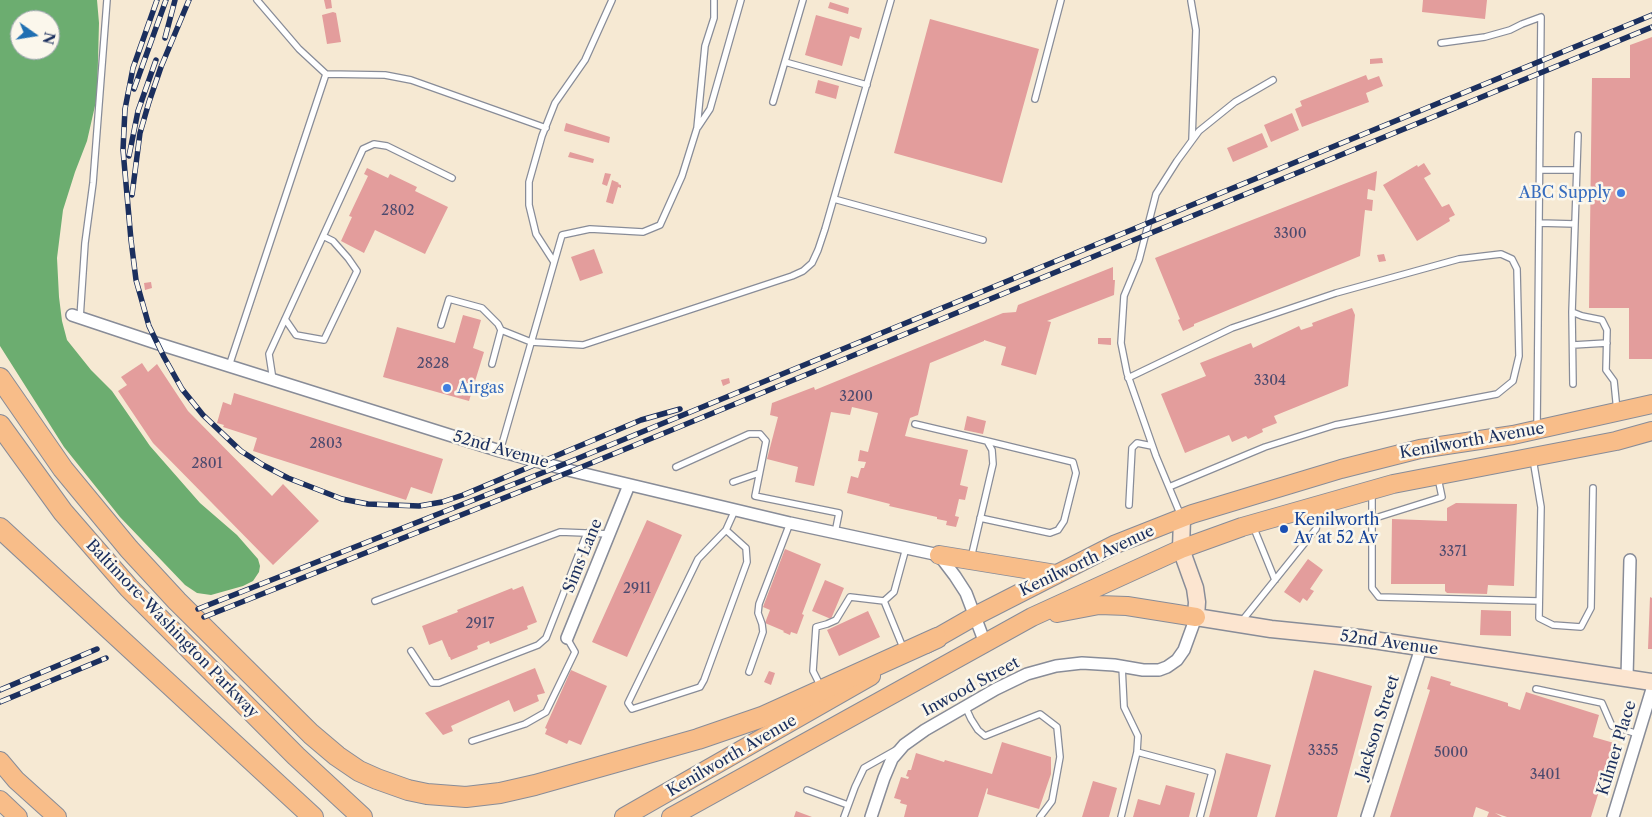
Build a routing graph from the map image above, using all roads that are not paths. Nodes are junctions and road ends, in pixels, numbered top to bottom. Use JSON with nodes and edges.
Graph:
{"nodes":[{"id":1,"x":107,"y":0,"type":"edge"},
{"id":2,"x":257,"y":0,"type":"edge"},
{"id":3,"x":612,"y":0,"type":"edge"},
{"id":4,"x":714,"y":0,"type":"edge"},
{"id":5,"x":741,"y":0,"type":"edge"},
{"id":6,"x":803,"y":0,"type":"edge"},
{"id":7,"x":891,"y":0,"type":"edge"},
{"id":8,"x":1061,"y":0,"type":"edge"},
{"id":9,"x":1191,"y":1,"type":"edge"},
{"id":10,"x":1441,"y":43,"type":"dead end"},
{"id":11,"x":785,"y":62,"type":"junction"},
{"id":12,"x":326,"y":74,"type":"junction"},
{"id":13,"x":1273,"y":80,"type":"dead end"},
{"id":14,"x":866,"y":85,"type":"junction"},
{"id":15,"x":1035,"y":98,"type":"dead end"},
{"id":16,"x":773,"y":102,"type":"dead end"},
{"id":17,"x":546,"y":128,"type":"junction"},
{"id":18,"x":697,"y":128,"type":"junction"},
{"id":19,"x":1578,"y":135,"type":"dead end"},
{"id":20,"x":1192,"y":140,"type":"junction"},
{"id":21,"x":1540,"y":170,"type":"junction"},
{"id":22,"x":1576,"y":170,"type":"junction"},
{"id":23,"x":452,"y":178,"type":"dead end"},
{"id":24,"x":834,"y":199,"type":"junction"},
{"id":25,"x":1539,"y":223,"type":"junction"},
{"id":26,"x":1575,"y":224,"type":"junction"},
{"id":27,"x":323,"y":236,"type":"junction"},
{"id":28,"x":983,"y":240,"type":"dead end"},
{"id":29,"x":554,"y":262,"type":"junction"},
{"id":30,"x":1572,"y":312,"type":"junction"},
{"id":31,"x":76,"y":316,"type":"joint"},
{"id":32,"x":285,"y":319,"type":"junction"},
{"id":33,"x":441,"y":326,"type":"dead end"},
{"id":34,"x":501,"y":330,"type":"junction"},
{"id":35,"x":531,"y":342,"type":"junction"},
{"id":36,"x":1607,"y":343,"type":"junction"},
{"id":37,"x":1573,"y":344,"type":"junction"},
{"id":38,"x":492,"y":364,"type":"dead end"},
{"id":39,"x":229,"y":366,"type":"junction"},
{"id":40,"x":0,"y":378,"type":"edge"},
{"id":41,"x":1128,"y":378,"type":"junction"},
{"id":42,"x":273,"y":380,"type":"junction"},
{"id":43,"x":1573,"y":384,"type":"dead end"},
{"id":44,"x":1652,"y":404,"type":"edge"},
{"id":45,"x":1617,"y":413,"type":"junction"},
{"id":46,"x":915,"y":424,"type":"dead end"},
{"id":47,"x":0,"y":425,"type":"edge"},
{"id":48,"x":1537,"y":430,"type":"junction"},
{"id":49,"x":1652,"y":431,"type":"edge"},
{"id":50,"x":987,"y":441,"type":"junction"},
{"id":51,"x":1152,"y":446,"type":"junction"},
{"id":52,"x":500,"y":451,"type":"junction"},
{"id":53,"x":1533,"y":457,"type":"junction"},
{"id":54,"x":676,"y":467,"type":"dead end"},
{"id":55,"x":759,"y":473,"type":"junction"},
{"id":56,"x":1437,"y":475,"type":"junction"},
{"id":57,"x":733,"y":482,"type":"dead end"},
{"id":58,"x":629,"y":485,"type":"junction"},
{"id":59,"x":1169,"y":487,"type":"junction"},
{"id":60,"x":1593,"y":488,"type":"dead end"},
{"id":61,"x":1372,"y":490,"type":"junction"},
{"id":62,"x":1322,"y":503,"type":"junction"},
{"id":63,"x":1129,"y":505,"type":"dead end"},
{"id":64,"x":735,"y":510,"type":"junction"},
{"id":65,"x":980,"y":518,"type":"junction"},
{"id":66,"x":1182,"y":518,"type":"junction"},
{"id":67,"x":1372,"y":519,"type":"junction"},
{"id":68,"x":790,"y":523,"type":"junction"},
{"id":69,"x":1252,"y":524,"type":"junction"},
{"id":70,"x":0,"y":528,"type":"edge"},
{"id":71,"x":726,"y":530,"type":"junction"},
{"id":72,"x":587,"y":533,"type":"junction"},
{"id":73,"x":835,"y":533,"type":"junction"},
{"id":74,"x":610,"y":534,"type":"junction"},
{"id":75,"x":906,"y":548,"type":"junction"},
{"id":76,"x":1181,"y":549,"type":"junction"},
{"id":77,"x":939,"y":555,"type":"junction"},
{"id":78,"x":970,"y":560,"type":"junction"},
{"id":79,"x":1630,"y":560,"type":"dead end"},
{"id":80,"x":1056,"y":574,"type":"junction"},
{"id":81,"x":1275,"y":580,"type":"junction"},
{"id":82,"x":375,"y":601,"type":"dead end"},
{"id":83,"x":884,"y":601,"type":"junction"},
{"id":84,"x":1539,"y":601,"type":"junction"},
{"id":85,"x":975,"y":616,"type":"junction"},
{"id":86,"x":1032,"y":617,"type":"junction"},
{"id":87,"x":1196,"y":617,"type":"junction"},
{"id":88,"x":1240,"y":624,"type":"junction"},
{"id":89,"x":567,"y":638,"type":"joint"},
{"id":90,"x":937,"y":638,"type":"junction"},
{"id":91,"x":985,"y":643,"type":"junction"},
{"id":92,"x":1420,"y":648,"type":"junction"},
{"id":93,"x":411,"y":650,"type":"dead end"},
{"id":94,"x":905,"y":652,"type":"junction"},
{"id":95,"x":1122,"y":666,"type":"junction"},
{"id":96,"x":749,"y":672,"type":"dead end"},
{"id":97,"x":1627,"y":677,"type":"junction"},
{"id":98,"x":1652,"y":682,"type":"edge"},
{"id":99,"x":1536,"y":689,"type":"dead end"},
{"id":100,"x":1652,"y":689,"type":"edge"},
{"id":101,"x":822,"y":690,"type":"junction"},
{"id":102,"x":966,"y":706,"type":"junction"},
{"id":103,"x":1638,"y":734,"type":"junction"},
{"id":104,"x":472,"y":740,"type":"dead end"},
{"id":105,"x":904,"y":745,"type":"junction"},
{"id":106,"x":1137,"y":752,"type":"junction"},
{"id":107,"x":0,"y":761,"type":"edge"},
{"id":108,"x":807,"y":790,"type":"dead end"},
{"id":109,"x":0,"y":800,"type":"edge"},
{"id":110,"x":848,"y":805,"type":"junction"},
{"id":111,"x":18,"y":817,"type":"edge"},
{"id":112,"x":57,"y":817,"type":"edge"},
{"id":113,"x":313,"y":817,"type":"edge"},
{"id":114,"x":362,"y":817,"type":"edge"},
{"id":115,"x":624,"y":817,"type":"edge"},
{"id":116,"x":671,"y":817,"type":"edge"},
{"id":117,"x":844,"y":817,"type":"edge"},
{"id":118,"x":871,"y":817,"type":"edge"},
{"id":119,"x":1040,"y":817,"type":"edge"},
{"id":120,"x":1121,"y":817,"type":"edge"},
{"id":121,"x":1200,"y":817,"type":"edge"},
{"id":122,"x":1367,"y":817,"type":"edge"},
{"id":123,"x":1613,"y":817,"type":"edge"}],
"edges":[{"from":1,"to":31,"type":"lane"},
{"from":2,"to":12,"type":"lane"},
{"from":3,"to":17,"type":"lane"},
{"from":4,"to":18,"type":"lane"},
{"from":5,"to":18,"type":"lane"},
{"from":6,"to":11,"type":"lane"},
{"from":7,"to":14,"type":"lane"},
{"from":8,"to":15,"type":"lane"},
{"from":9,"to":20,"type":"lane"},
{"from":10,"to":21,"type":"lane"},
{"from":11,"to":14,"type":"lane"},
{"from":11,"to":16,"type":"lane"},
{"from":12,"to":17,"type":"lane"},
{"from":12,"to":39,"type":"lane"},
{"from":13,"to":20,"type":"lane"},
{"from":14,"to":24,"type":"lane"},
{"from":17,"to":29,"type":"lane"},
{"from":18,"to":29,"type":"lane"},
{"from":19,"to":22,"type":"lane"},
{"from":20,"to":41,"type":"lane"},
{"from":21,"to":22,"type":"lane"},
{"from":21,"to":25,"type":"lane"},
{"from":22,"to":26,"type":"lane"},
{"from":23,"to":27,"type":"lane"},
{"from":24,"to":28,"type":"lane"},
{"from":24,"to":35,"type":"lane"},
{"from":25,"to":26,"type":"lane"},
{"from":25,"to":48,"type":"lane"},
{"from":26,"to":30,"type":"lane"},
{"from":27,"to":32,"type":"lane"},
{"from":27,"to":32,"type":"lane"},
{"from":29,"to":35,"type":"lane"},
{"from":30,"to":36,"type":"lane"},
{"from":30,"to":37,"type":"lane"},
{"from":31,"to":39,"type":"street","name":"52nd Avenue"},
{"from":32,"to":42,"type":"lane"},
{"from":33,"to":34,"type":"lane"},
{"from":34,"to":35,"type":"lane"},
{"from":34,"to":38,"type":"lane"},
{"from":35,"to":52,"type":"lane"},
{"from":36,"to":37,"type":"lane"},
{"from":36,"to":45,"type":"lane"},
{"from":37,"to":43,"type":"lane"},
{"from":39,"to":42,"type":"street","name":"52nd Avenue"},
{"from":40,"to":101,"type":"highway"},
{"from":41,"to":51,"type":"lane"},
{"from":41,"to":59,"type":"lane"},
{"from":42,"to":52,"type":"street","name":"52nd Avenue"},
{"from":44,"to":45,"type":"main road","name":"Kenilworth Avenue"},
{"from":45,"to":48,"type":"main road","name":"Kenilworth Avenue"},
{"from":46,"to":50,"type":"lane"},
{"from":47,"to":114,"type":"highway","name":"Baltimore-Washington Parkway"},
{"from":48,"to":66,"type":"main road","name":"Kenilworth Avenue"},
{"from":49,"to":53,"type":"main road","name":"Kenilworth Avenue"},
{"from":50,"to":65,"type":"lane"},
{"from":50,"to":65,"type":"lane"},
{"from":51,"to":59,"type":"lane"},
{"from":51,"to":63,"type":"lane"},
{"from":52,"to":58,"type":"street","name":"52nd Avenue"},
{"from":53,"to":56,"type":"main road","name":"Kenilworth Avenue"},
{"from":53,"to":84,"type":"lane"},
{"from":54,"to":55,"type":"lane"},
{"from":55,"to":57,"type":"lane"},
{"from":55,"to":73,"type":"lane"},
{"from":56,"to":61,"type":"main road","name":"Kenilworth Avenue"},
{"from":56,"to":67,"type":"lane"},
{"from":58,"to":64,"type":"street","name":"52nd Avenue"},
{"from":58,"to":74,"type":"street","name":"Sims Lane"},
{"from":59,"to":66,"type":"lane"},
{"from":60,"to":84,"type":"lane"},
{"from":61,"to":62,"type":"main road","name":"Kenilworth Avenue"},
{"from":61,"to":67,"type":"lane"},
{"from":62,"to":69,"type":"main road","name":"Kenilworth Avenue"},
{"from":62,"to":81,"type":"lane"},
{"from":64,"to":68,"type":"street","name":"52nd Avenue"},
{"from":64,"to":71,"type":"lane"},
{"from":65,"to":78,"type":"lane"},
{"from":66,"to":76,"type":"street"},
{"from":66,"to":80,"type":"main road","name":"Kenilworth Avenue"},
{"from":67,"to":84,"type":"lane"},
{"from":68,"to":73,"type":"street","name":"52nd Avenue"},
{"from":68,"to":96,"type":"lane"},
{"from":69,"to":76,"type":"main road","name":"Kenilworth Avenue"},
{"from":69,"to":81,"type":"lane"},
{"from":70,"to":113,"type":"highway"},
{"from":71,"to":71,"type":"lane"},
{"from":72,"to":74,"type":"lane"},
{"from":72,"to":82,"type":"lane"},
{"from":72,"to":93,"type":"lane"},
{"from":73,"to":75,"type":"street","name":"52nd Avenue"},
{"from":74,"to":89,"type":"street","name":"Sims Lane"},
{"from":75,"to":77,"type":"street","name":"52nd Avenue"},
{"from":75,"to":83,"type":"lane"},
{"from":76,"to":86,"type":"main road","name":"Kenilworth Avenue"},
{"from":76,"to":87,"type":"street"},
{"from":77,"to":78,"type":"main road"},
{"from":77,"to":85,"type":"street"},
{"from":78,"to":80,"type":"main road"},
{"from":79,"to":97,"type":"street","name":"Kilmer Place"},
{"from":80,"to":85,"type":"main road","name":"Kenilworth Avenue"},
{"from":81,"to":88,"type":"lane"},
{"from":83,"to":94,"type":"lane"},
{"from":83,"to":101,"type":"lane"},
{"from":85,"to":90,"type":"main road","name":"Kenilworth Avenue"},
{"from":85,"to":91,"type":"street"},
{"from":86,"to":87,"type":"main road"},
{"from":86,"to":91,"type":"main road","name":"Kenilworth Avenue"},
{"from":87,"to":88,"type":"street","name":"52nd Avenue"},
{"from":87,"to":95,"type":"street","name":"Inwood Street"},
{"from":88,"to":92,"type":"street","name":"52nd Avenue"},
{"from":89,"to":104,"type":"lane"},
{"from":90,"to":94,"type":"highway"},
{"from":90,"to":115,"type":"main road","name":"Kenilworth Avenue"},
{"from":91,"to":116,"type":"main road","name":"Kenilworth Avenue"},
{"from":92,"to":97,"type":"street","name":"52nd Avenue"},
{"from":92,"to":122,"type":"street","name":"Jackson Street"},
{"from":94,"to":101,"type":"highway"},
{"from":95,"to":102,"type":"street","name":"Inwood Street"},
{"from":95,"to":106,"type":"lane"},
{"from":97,"to":98,"type":"street","name":"52nd Avenue"},
{"from":99,"to":103,"type":"lane"},
{"from":100,"to":103,"type":"street","name":"Kilmer Place"},
{"from":102,"to":105,"type":"street","name":"Inwood Street"},
{"from":102,"to":119,"type":"lane"},
{"from":103,"to":123,"type":"street","name":"Kilmer Place"},
{"from":105,"to":110,"type":"lane"},
{"from":105,"to":118,"type":"street","name":"Inwood Street"},
{"from":106,"to":120,"type":"lane"},
{"from":106,"to":121,"type":"lane"},
{"from":107,"to":112,"type":"main road"},
{"from":108,"to":110,"type":"lane"},
{"from":109,"to":111,"type":"main road"},
{"from":110,"to":117,"type":"lane"}]}
